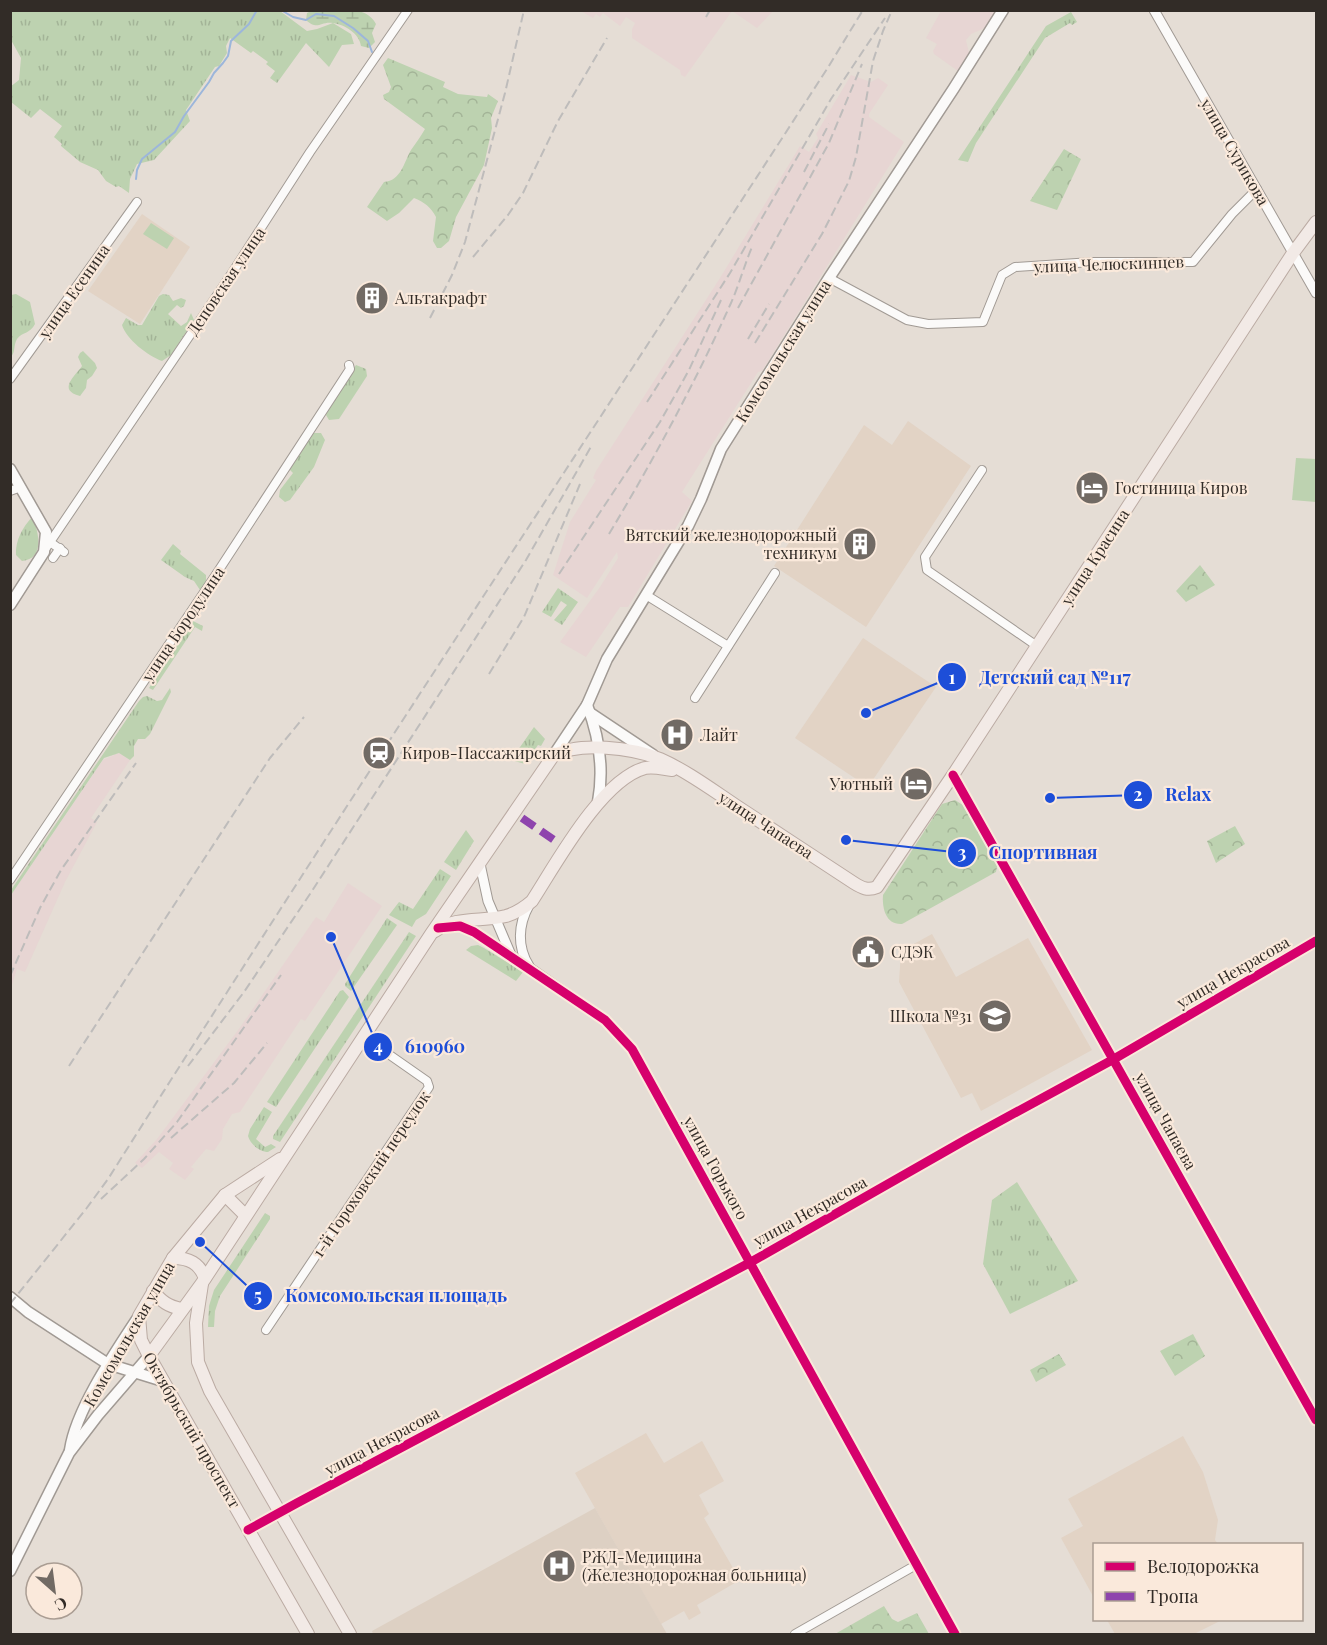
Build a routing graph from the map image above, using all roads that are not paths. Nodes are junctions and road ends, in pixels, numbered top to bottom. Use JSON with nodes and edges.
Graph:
{"nodes":[{"id":1,"x":408,"y":10,"type":"edge"},
{"id":2,"x":1003,"y":10,"type":"edge"},
{"id":3,"x":1154,"y":10,"type":"edge"},
{"id":4,"x":1257,"y":189,"type":"junction"},
{"id":5,"x":137,"y":202,"type":"dead end"},
{"id":6,"x":1317,"y":222,"type":"edge"},
{"id":7,"x":1293,"y":253,"type":"junction"},
{"id":8,"x":829,"y":278,"type":"junction"},
{"id":9,"x":1317,"y":293,"type":"edge"},
{"id":10,"x":349,"y":365,"type":"dead end"},
{"id":11,"x":10,"y":379,"type":"edge"},
{"id":12,"x":10,"y":469,"type":"edge"},
{"id":13,"x":982,"y":470,"type":"dead end"},
{"id":14,"x":16,"y":489,"type":"edge"},
{"id":15,"x":50,"y":542,"type":"junction"},
{"id":16,"x":48,"y":555,"type":"junction"},
{"id":17,"x":775,"y":573,"type":"dead end"},
{"id":18,"x":646,"y":595,"type":"junction"},
{"id":19,"x":10,"y":605,"type":"edge"},
{"id":20,"x":728,"y":646,"type":"junction"},
{"id":21,"x":1037,"y":646,"type":"junction"},
{"id":22,"x":694,"y":698,"type":"dead end"},
{"id":23,"x":588,"y":709,"type":"junction"},
{"id":24,"x":599,"y":748,"type":"junction"},
{"id":25,"x":553,"y":756,"type":"junction"},
{"id":26,"x":661,"y":760,"type":"junction"},
{"id":27,"x":685,"y":773,"type":"junction"},
{"id":28,"x":953,"y":775,"type":"junction"},
{"id":29,"x":598,"y":802,"type":"junction"},
{"id":30,"x":480,"y":864,"type":"junction"},
{"id":31,"x":10,"y":880,"type":"edge"},
{"id":32,"x":871,"y":890,"type":"joint"},
{"id":33,"x":531,"y":901,"type":"junction"},
{"id":34,"x":494,"y":918,"type":"junction"},
{"id":35,"x":435,"y":931,"type":"junction"},
{"id":36,"x":1317,"y":941,"type":"edge"},
{"id":37,"x":511,"y":956,"type":"junction"},
{"id":38,"x":530,"y":968,"type":"junction"},
{"id":39,"x":364,"y":1037,"type":"junction"},
{"id":40,"x":1114,"y":1059,"type":"junction"},
{"id":41,"x":286,"y":1155,"type":"junction"},
{"id":42,"x":225,"y":1195,"type":"junction"},
{"id":43,"x":245,"y":1215,"type":"junction"},
{"id":44,"x":173,"y":1258,"type":"junction"},
{"id":45,"x":751,"y":1262,"type":"junction"},
{"id":46,"x":204,"y":1280,"type":"junction"},
{"id":47,"x":153,"y":1291,"type":"junction"},
{"id":48,"x":10,"y":1297,"type":"edge"},
{"id":49,"x":182,"y":1309,"type":"junction"},
{"id":50,"x":139,"y":1316,"type":"junction"},
{"id":51,"x":266,"y":1330,"type":"dead end"},
{"id":52,"x":149,"y":1356,"type":"junction"},
{"id":53,"x":108,"y":1364,"type":"junction"},
{"id":54,"x":135,"y":1372,"type":"junction"},
{"id":55,"x":163,"y":1381,"type":"junction"},
{"id":56,"x":1317,"y":1420,"type":"edge"},
{"id":57,"x":69,"y":1453,"type":"junction"},
{"id":58,"x":280,"y":1512,"type":"junction"},
{"id":59,"x":249,"y":1530,"type":"junction"},
{"id":60,"x":916,"y":1565,"type":"junction"},
{"id":61,"x":10,"y":1571,"type":"edge"},
{"id":62,"x":308,"y":1635,"type":"edge"},
{"id":63,"x":350,"y":1635,"type":"edge"},
{"id":64,"x":795,"y":1635,"type":"edge"},
{"id":65,"x":955,"y":1635,"type":"edge"}],
"edges":[{"from":1,"to":15,"type":"street","name":"Деповская улица"},
{"from":2,"to":8,"type":"main road","name":"Комсомольская улица"},
{"from":3,"to":4,"type":"street","name":"улица Сурикова"},
{"from":4,"to":7,"type":"street","name":"улица Сурикова"},
{"from":4,"to":8,"type":"street","name":"улица Челюскинцев"},
{"from":5,"to":11,"type":"street","name":"улица Есенина"},
{"from":6,"to":7,"type":"main road","name":"улица Красина"},
{"from":7,"to":9,"type":"street","name":"улица Сурикова"},
{"from":7,"to":21,"type":"main road","name":"улица Красина"},
{"from":8,"to":18,"type":"main road","name":"Комсомольская улица"},
{"from":10,"to":31,"type":"street","name":"улица Бородулина"},
{"from":12,"to":14,"type":"main road"},
{"from":13,"to":21,"type":"street"},
{"from":14,"to":16,"type":"main road"},
{"from":15,"to":16,"type":"street","name":"Деповская улица"},
{"from":15,"to":16,"type":"street"},
{"from":16,"to":19,"type":"main road","name":"Деповская улица"},
{"from":17,"to":20,"type":"street"},
{"from":18,"to":20,"type":"street"},
{"from":18,"to":23,"type":"main road","name":"Комсомольская улица"},
{"from":20,"to":22,"type":"street"},
{"from":21,"to":28,"type":"main road","name":"улица Красина"},
{"from":23,"to":24,"type":"main road"},
{"from":23,"to":25,"type":"main road","name":"Комсомольская улица"},
{"from":23,"to":26,"type":"main road","name":"улица Чапаева"},
{"from":24,"to":25,"type":"main road","name":"улица Чапаева"},
{"from":24,"to":26,"type":"main road","name":"улица Чапаева"},
{"from":24,"to":29,"type":"main road"},
{"from":25,"to":30,"type":"main road","name":"Комсомольская улица"},
{"from":26,"to":27,"type":"main road","name":"улица Чапаева"},
{"from":27,"to":29,"type":"main road"},
{"from":27,"to":32,"type":"main road","name":"улица Чапаева"},
{"from":28,"to":32,"type":"main road","name":"улица Красина"},
{"from":28,"to":40,"type":"street","name":"улица Чапаева"},
{"from":29,"to":33,"type":"main road"},
{"from":30,"to":34,"type":"street"},
{"from":30,"to":35,"type":"main road","name":"Комсомольская улица"},
{"from":33,"to":34,"type":"main road"},
{"from":33,"to":38,"type":"street"},
{"from":34,"to":35,"type":"main road"},
{"from":34,"to":37,"type":"street"},
{"from":35,"to":37,"type":"street","name":"улица Горького"},
{"from":35,"to":39,"type":"main road","name":"Комсомольская улица"},
{"from":36,"to":40,"type":"street","name":"улица Некрасова"},
{"from":37,"to":38,"type":"street","name":"улица Горького"},
{"from":38,"to":45,"type":"street","name":"улица Горького"},
{"from":39,"to":41,"type":"main road","name":"Комсомольская улица"},
{"from":39,"to":51,"type":"street","name":"1-й Гороховский переулок"},
{"from":40,"to":45,"type":"street","name":"улица Некрасова"},
{"from":40,"to":56,"type":"street","name":"улица Чапаева"},
{"from":41,"to":42,"type":"main road","name":"Комсомольская улица"},
{"from":41,"to":43,"type":"main road","name":"Комсомольская улица"},
{"from":42,"to":43,"type":"main road"},
{"from":42,"to":44,"type":"main road","name":"Комсомольская улица"},
{"from":43,"to":46,"type":"main road","name":"Комсомольская улица"},
{"from":44,"to":46,"type":"main road"},
{"from":44,"to":47,"type":"main road","name":"Комсомольская улица"},
{"from":45,"to":58,"type":"street","name":"улица Некрасова"},
{"from":45,"to":60,"type":"street","name":"улица Горького"},
{"from":46,"to":49,"type":"main road","name":"Комсомольская улица"},
{"from":46,"to":58,"type":"main road"},
{"from":47,"to":49,"type":"main road"},
{"from":47,"to":50,"type":"main road","name":"Комсомольская улица"},
{"from":48,"to":53,"type":"main road"},
{"from":49,"to":52,"type":"main road","name":"Комсомольская улица"},
{"from":50,"to":52,"type":"main road","name":"Октябрьский проспект"},
{"from":50,"to":53,"type":"main road","name":"Комсомольская улица"},
{"from":52,"to":54,"type":"main road","name":"Комсомольская улица"},
{"from":52,"to":55,"type":"main road","name":"Октябрьский проспект"},
{"from":53,"to":54,"type":"main road"},
{"from":53,"to":57,"type":"main road","name":"Комсомольская улица"},
{"from":54,"to":55,"type":"main road"},
{"from":54,"to":57,"type":"main road","name":"Комсомольская улица"},
{"from":55,"to":59,"type":"main road","name":"Октябрьский проспект"},
{"from":57,"to":61,"type":"main road","name":"Комсомольская улица"},
{"from":58,"to":59,"type":"street","name":"улица Некрасова"},
{"from":58,"to":63,"type":"main road"},
{"from":59,"to":62,"type":"main road","name":"Октябрьский проспект"},
{"from":60,"to":64,"type":"street"},
{"from":60,"to":65,"type":"street","name":"улица Горького"}]}
